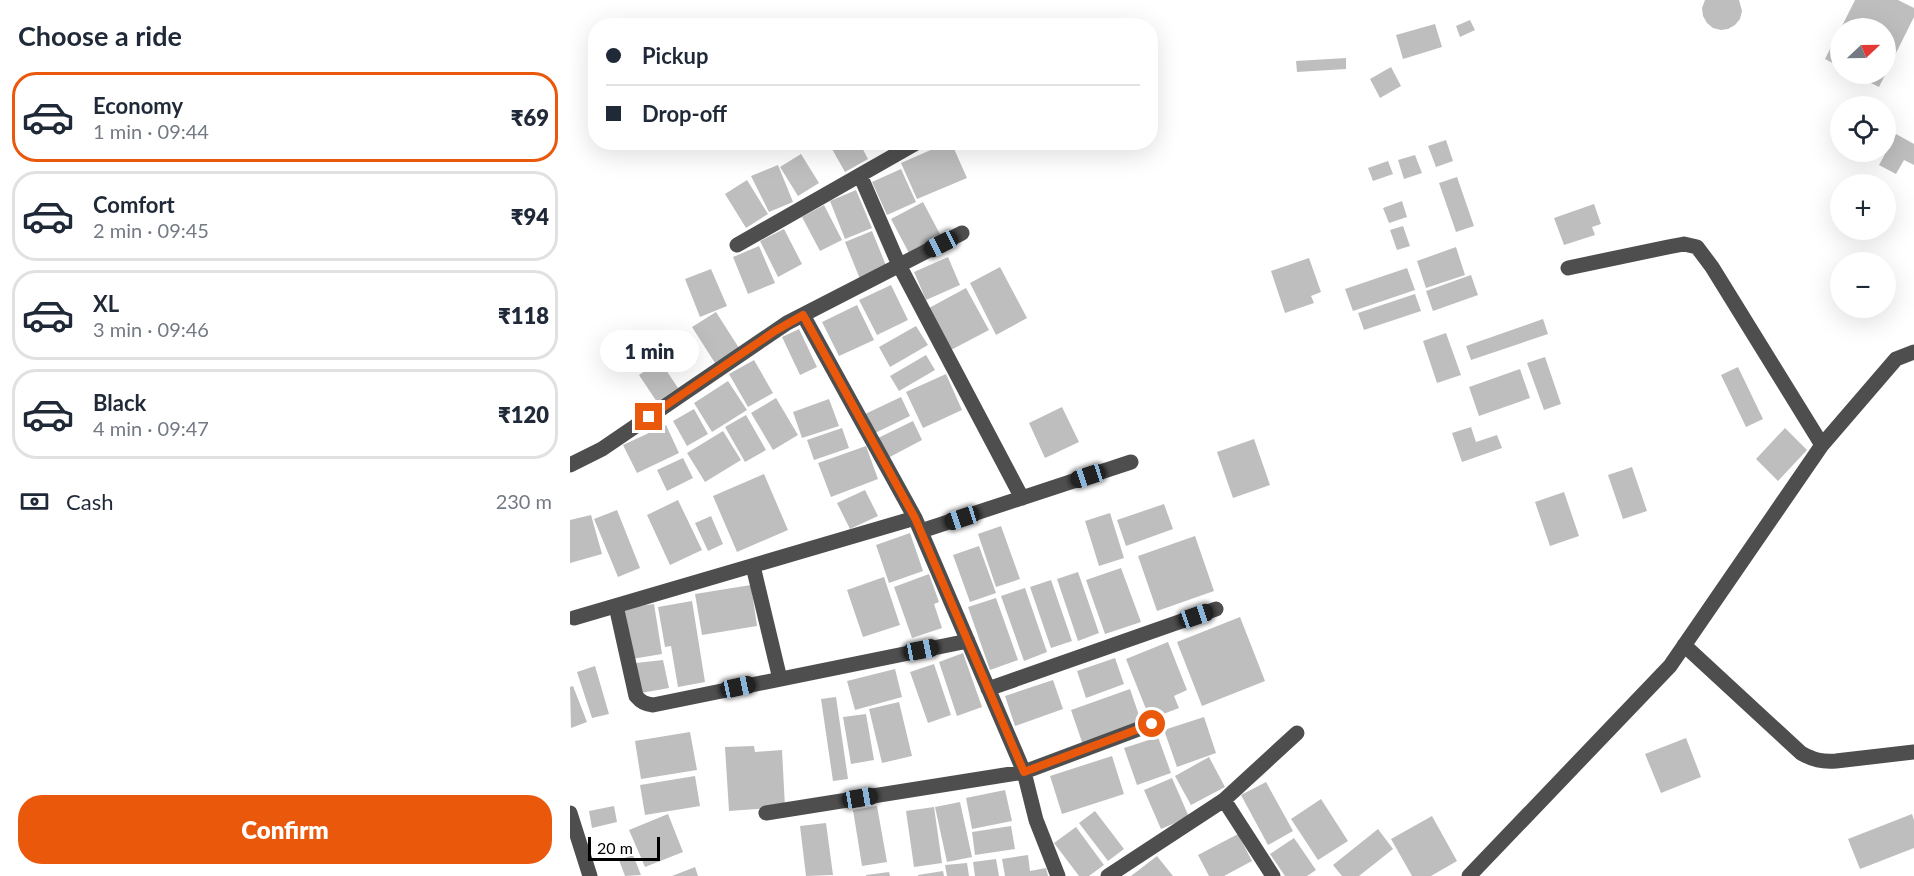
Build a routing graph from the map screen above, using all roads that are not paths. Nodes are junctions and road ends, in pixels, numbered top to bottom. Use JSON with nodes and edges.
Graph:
{"nodes":[{"id":1,"x":904,"y":150,"type":"edge"},
{"id":2,"x":860,"y":175,"type":"junction"},
{"id":3,"x":962,"y":233,"type":"dead end"},
{"id":4,"x":737,"y":245,"type":"dead end"},
{"id":5,"x":899,"y":265,"type":"junction"},
{"id":6,"x":1568,"y":268,"type":"dead end"},
{"id":7,"x":803,"y":315,"type":"junction"},
{"id":8,"x":1914,"y":352,"type":"edge"},
{"id":9,"x":1822,"y":445,"type":"junction"},
{"id":10,"x":1131,"y":462,"type":"dead end"},
{"id":11,"x":570,"y":465,"type":"edge"},
{"id":12,"x":1023,"y":498,"type":"junction"},
{"id":13,"x":918,"y":525,"type":"junction"},
{"id":14,"x":753,"y":566,"type":"junction"},
{"id":15,"x":616,"y":606,"type":"junction"},
{"id":16,"x":1216,"y":609,"type":"dead end"},
{"id":17,"x":574,"y":618,"type":"dead end"},
{"id":18,"x":968,"y":641,"type":"junction"},
{"id":19,"x":1684,"y":645,"type":"junction"},
{"id":20,"x":780,"y":679,"type":"junction"},
{"id":21,"x":988,"y":689,"type":"junction"},
{"id":22,"x":1152,"y":724,"type":"dead end"},
{"id":23,"x":1297,"y":733,"type":"dead end"},
{"id":24,"x":1914,"y":753,"type":"edge"},
{"id":25,"x":1024,"y":772,"type":"junction"},
{"id":26,"x":1224,"y":800,"type":"junction"},
{"id":27,"x":570,"y":813,"type":"edge"},
{"id":28,"x":766,"y":813,"type":"dead end"},
{"id":29,"x":590,"y":876,"type":"edge"},
{"id":30,"x":1058,"y":876,"type":"edge"},
{"id":31,"x":1108,"y":876,"type":"edge"},
{"id":32,"x":1273,"y":876,"type":"edge"},
{"id":33,"x":1468,"y":876,"type":"edge"}],
"edges":[{"from":1,"to":2,"type":"street"},
{"from":2,"to":4,"type":"street"},
{"from":2,"to":5,"type":"street"},
{"from":3,"to":5,"type":"street"},
{"from":5,"to":7,"type":"street"},
{"from":5,"to":12,"type":"street"},
{"from":6,"to":9,"type":"street"},
{"from":7,"to":11,"type":"street"},
{"from":7,"to":13,"type":"street"},
{"from":8,"to":9,"type":"street"},
{"from":9,"to":19,"type":"street"},
{"from":10,"to":12,"type":"street"},
{"from":12,"to":13,"type":"street"},
{"from":13,"to":14,"type":"street"},
{"from":13,"to":18,"type":"street"},
{"from":14,"to":15,"type":"street"},
{"from":14,"to":20,"type":"street"},
{"from":15,"to":17,"type":"street"},
{"from":15,"to":20,"type":"street"},
{"from":16,"to":21,"type":"street"},
{"from":18,"to":20,"type":"street"},
{"from":18,"to":21,"type":"street"},
{"from":19,"to":24,"type":"street"},
{"from":19,"to":33,"type":"street"},
{"from":21,"to":25,"type":"street"},
{"from":22,"to":25,"type":"street"},
{"from":23,"to":26,"type":"street"},
{"from":25,"to":28,"type":"street"},
{"from":25,"to":30,"type":"street"},
{"from":26,"to":31,"type":"street"},
{"from":26,"to":32,"type":"street"},
{"from":27,"to":29,"type":"street"}]}
